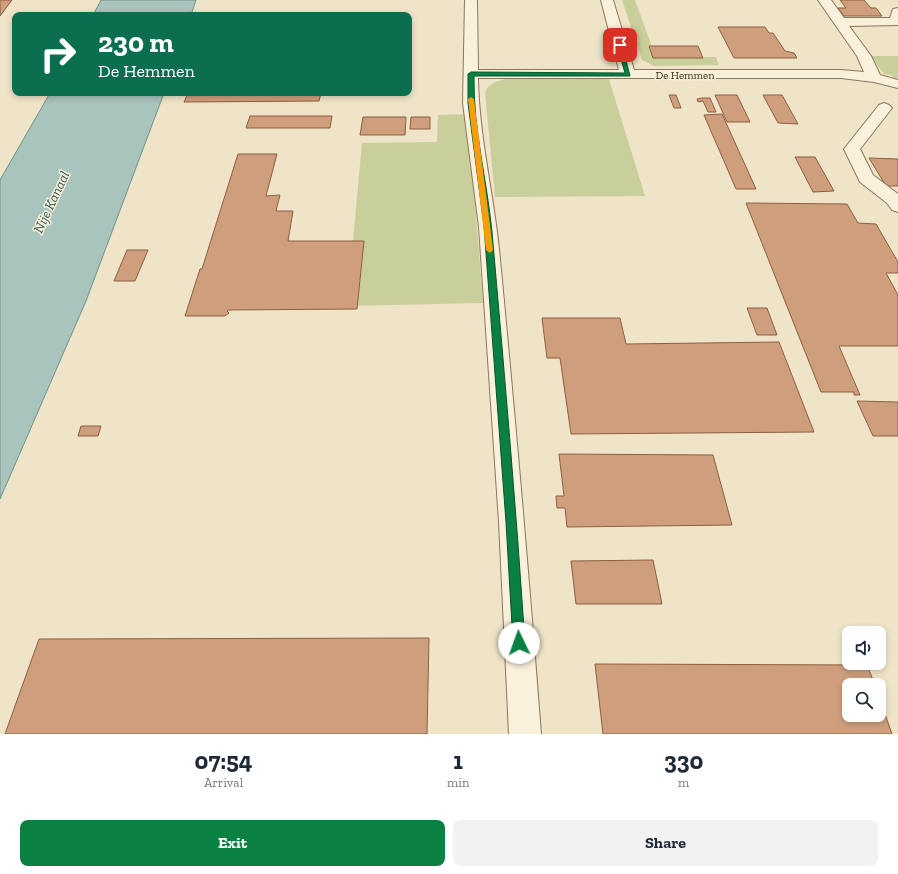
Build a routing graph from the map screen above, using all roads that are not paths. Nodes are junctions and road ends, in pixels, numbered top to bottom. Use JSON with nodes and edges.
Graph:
{"nodes":[{"id":1,"x":471,"y":0,"type":"edge"},
{"id":2,"x":607,"y":0,"type":"edge"},
{"id":3,"x":824,"y":0,"type":"edge"},
{"id":4,"x":898,"y":12,"type":"edge"},
{"id":5,"x":839,"y":22,"type":"junction"},
{"id":6,"x":471,"y":74,"type":"junction"},
{"id":7,"x":628,"y":75,"type":"junction"},
{"id":8,"x":874,"y":78,"type":"junction"},
{"id":9,"x":898,"y":84,"type":"edge"},
{"id":10,"x":884,"y":108,"type":"dead end"},
{"id":11,"x":898,"y":206,"type":"edge"},
{"id":12,"x":525,"y":734,"type":"edge"}],
"edges":[{"from":1,"to":6,"type":"street"},
{"from":2,"to":7,"type":"street"},
{"from":3,"to":5,"type":"street"},
{"from":4,"to":5,"type":"street"},
{"from":5,"to":8,"type":"street"},
{"from":6,"to":7,"type":"street","name":"De Hemmen"},
{"from":6,"to":12,"type":"street"},
{"from":7,"to":8,"type":"street","name":"De Hemmen"},
{"from":8,"to":9,"type":"street","name":"De Hemmen"},
{"from":10,"to":11,"type":"street"}]}
